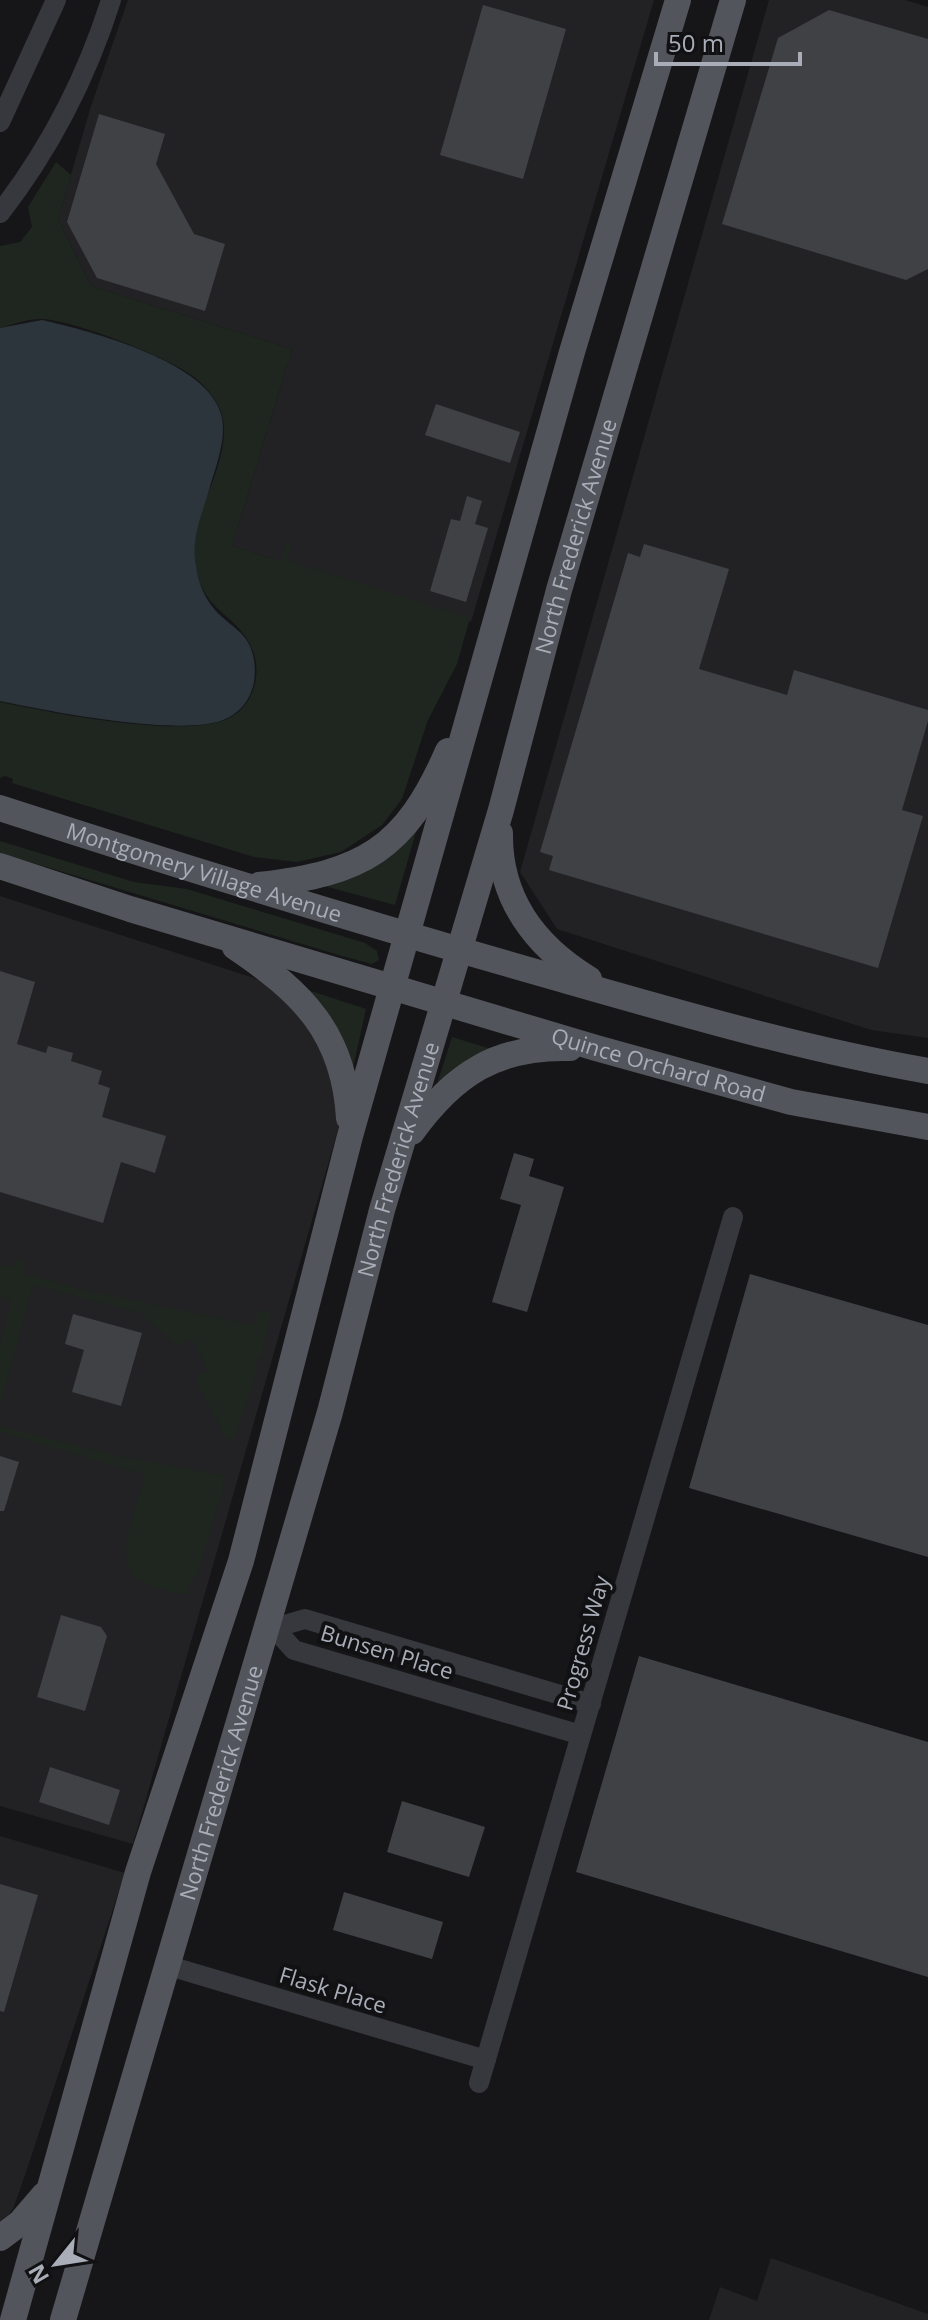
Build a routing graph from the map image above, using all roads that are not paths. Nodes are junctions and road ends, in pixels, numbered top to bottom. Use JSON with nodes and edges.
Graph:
{"nodes":[{"id":1,"x":56,"y":0,"type":"edge"},
{"id":2,"x":111,"y":0,"type":"edge"},
{"id":3,"x":733,"y":0,"type":"edge"},
{"id":4,"x":754,"y":0,"type":"edge"},
{"id":5,"x":675,"y":4,"type":"edge"},
{"id":6,"x":723,"y":33,"type":"junction"},
{"id":7,"x":0,"y":122,"type":"edge"},
{"id":8,"x":0,"y":213,"type":"edge"},
{"id":9,"x":488,"y":652,"type":"junction"},
{"id":10,"x":0,"y":808,"type":"edge"},
{"id":11,"x":501,"y":810,"type":"junction"},
{"id":12,"x":0,"y":866,"type":"edge"},
{"id":13,"x":247,"y":886,"type":"junction"},
{"id":14,"x":215,"y":934,"type":"junction"},
{"id":15,"x":410,"y":935,"type":"junction"},
{"id":16,"x":460,"y":950,"type":"junction"},
{"id":17,"x":395,"y":987,"type":"junction"},
{"id":18,"x":612,"y":994,"type":"junction"},
{"id":19,"x":445,"y":1001,"type":"junction"},
{"id":20,"x":596,"y":1048,"type":"junction"},
{"id":21,"x":928,"y":1071,"type":"edge"},
{"id":22,"x":928,"y":1127,"type":"edge"},
{"id":23,"x":350,"y":1136,"type":"junction"},
{"id":24,"x":403,"y":1145,"type":"junction"},
{"id":25,"x":733,"y":1217,"type":"dead end"},
{"id":26,"x":591,"y":1704,"type":"junction"},
{"id":27,"x":581,"y":1735,"type":"junction"},
{"id":28,"x":166,"y":1965,"type":"junction"},
{"id":29,"x":486,"y":2060,"type":"junction"},
{"id":30,"x":479,"y":2083,"type":"dead end"},
{"id":31,"x":52,"y":2186,"type":"junction"},
{"id":32,"x":0,"y":2238,"type":"edge"},
{"id":33,"x":13,"y":2320,"type":"edge"},
{"id":34,"x":63,"y":2320,"type":"edge"}],
"edges":[{"from":1,"to":7,"type":"street"},
{"from":2,"to":8,"type":"street"},
{"from":3,"to":6,"type":"main road","name":"North Frederick Avenue"},
{"from":4,"to":6,"type":"main road"},
{"from":5,"to":9,"type":"main road","name":"North Frederick Avenue"},
{"from":6,"to":11,"type":"main road","name":"North Frederick Avenue"},
{"from":9,"to":13,"type":"main road"},
{"from":9,"to":15,"type":"main road","name":"North Frederick Avenue"},
{"from":10,"to":13,"type":"main road","name":"Montgomery Village Avenue"},
{"from":11,"to":16,"type":"main road","name":"North Frederick Avenue"},
{"from":11,"to":18,"type":"main road"},
{"from":12,"to":14,"type":"main road"},
{"from":13,"to":15,"type":"main road","name":"Montgomery Village Avenue"},
{"from":14,"to":17,"type":"main road"},
{"from":14,"to":23,"type":"main road"},
{"from":15,"to":16,"type":"main road"},
{"from":15,"to":17,"type":"main road","name":"North Frederick Avenue"},
{"from":16,"to":18,"type":"main road"},
{"from":16,"to":19,"type":"main road","name":"North Frederick Avenue"},
{"from":17,"to":19,"type":"main road","name":"Quince Orchard Road"},
{"from":17,"to":23,"type":"main road","name":"North Frederick Avenue"},
{"from":18,"to":21,"type":"main road"},
{"from":19,"to":20,"type":"main road","name":"Quince Orchard Road"},
{"from":19,"to":24,"type":"main road","name":"North Frederick Avenue"},
{"from":20,"to":22,"type":"main road","name":"Quince Orchard Road"},
{"from":20,"to":24,"type":"main road"},
{"from":23,"to":31,"type":"main road","name":"North Frederick Avenue"},
{"from":24,"to":28,"type":"main road","name":"North Frederick Avenue"},
{"from":25,"to":26,"type":"street","name":"Progress Way"},
{"from":26,"to":27,"type":"street","name":"Progress Way"},
{"from":26,"to":27,"type":"street","name":"Bunsen Place"},
{"from":27,"to":29,"type":"street","name":"Progress Way"},
{"from":28,"to":29,"type":"street","name":"Flask Place"},
{"from":28,"to":34,"type":"main road","name":"North Frederick Avenue"},
{"from":29,"to":30,"type":"street","name":"Progress Way"},
{"from":31,"to":32,"type":"main road"},
{"from":31,"to":33,"type":"main road","name":"North Frederick Avenue"}]}
